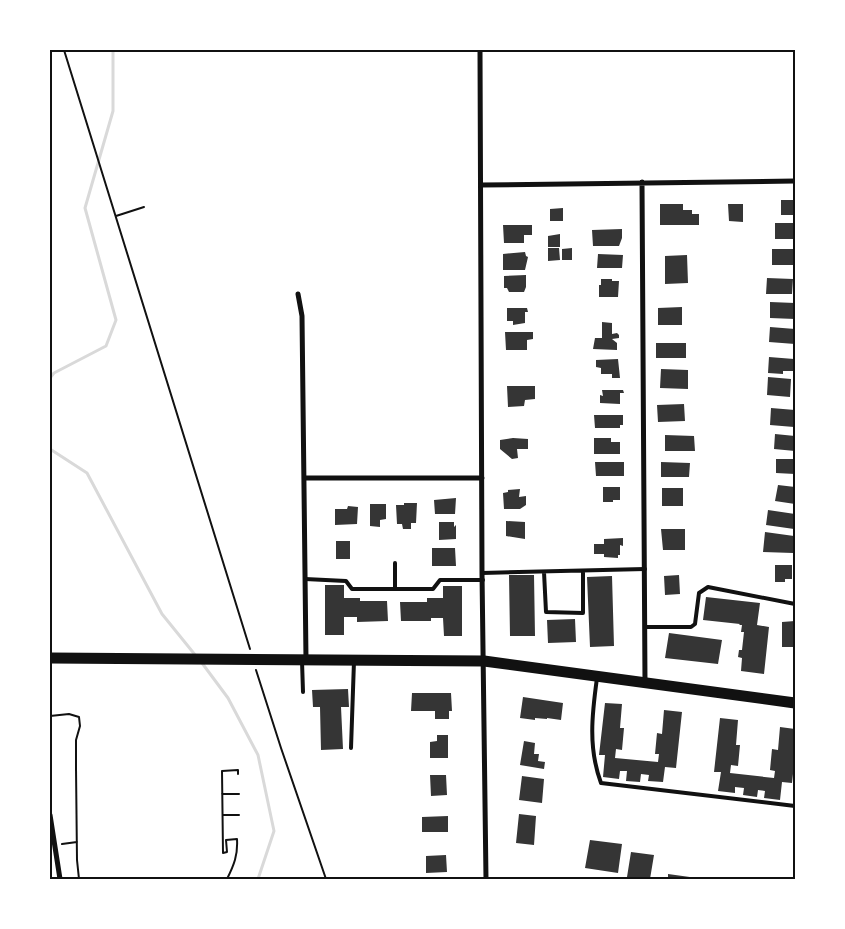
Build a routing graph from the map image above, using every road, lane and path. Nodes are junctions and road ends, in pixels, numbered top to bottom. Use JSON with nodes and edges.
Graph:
{"nodes":[{"id":1,"x":64,"y":50,"type":"edge"},
{"id":2,"x":480,"y":50,"type":"edge"},
{"id":3,"x":795,"y":181,"type":"edge"},
{"id":4,"x":642,"y":182,"type":"junction"},
{"id":5,"x":481,"y":185,"type":"junction"},
{"id":6,"x":144,"y":207,"type":"dead end"},
{"id":7,"x":116,"y":216,"type":"junction"},
{"id":8,"x":298,"y":294,"type":"dead end"},
{"id":9,"x":304,"y":478,"type":"junction"},
{"id":10,"x":482,"y":478,"type":"junction"},
{"id":11,"x":395,"y":563,"type":"dead end"},
{"id":12,"x":645,"y":570,"type":"junction"},
{"id":13,"x":583,"y":571,"type":"junction"},
{"id":14,"x":544,"y":572,"type":"junction"},
{"id":15,"x":482,"y":573,"type":"junction"},
{"id":16,"x":305,"y":579,"type":"junction"},
{"id":17,"x":482,"y":580,"type":"junction"},
{"id":18,"x":395,"y":589,"type":"junction"},
{"id":19,"x":795,"y":604,"type":"edge"},
{"id":20,"x":645,"y":627,"type":"junction"},
{"id":21,"x":250,"y":651,"type":"dead end"},
{"id":22,"x":50,"y":658,"type":"edge"},
{"id":23,"x":304,"y":659,"type":"junction"},
{"id":24,"x":354,"y":659,"type":"junction"},
{"id":25,"x":484,"y":661,"type":"junction"},
{"id":26,"x":257,"y":672,"type":"dead end"},
{"id":27,"x":597,"y":677,"type":"junction"},
{"id":28,"x":645,"y":683,"type":"junction"},
{"id":29,"x":303,"y":692,"type":"dead end"},
{"id":30,"x":795,"y":703,"type":"edge"},
{"id":31,"x":50,"y":716,"type":"edge"},
{"id":32,"x":351,"y":748,"type":"dead end"},
{"id":33,"x":238,"y":774,"type":"dead end"},
{"id":34,"x":222,"y":794,"type":"junction"},
{"id":35,"x":239,"y":794,"type":"dead end"},
{"id":36,"x":795,"y":806,"type":"edge"},
{"id":37,"x":50,"y":815,"type":"edge"},
{"id":38,"x":223,"y":815,"type":"junction"},
{"id":39,"x":239,"y":815,"type":"dead end"},
{"id":40,"x":77,"y":842,"type":"junction"},
{"id":41,"x":62,"y":844,"type":"dead end"},
{"id":42,"x":60,"y":879,"type":"edge"},
{"id":43,"x":79,"y":879,"type":"edge"},
{"id":44,"x":227,"y":879,"type":"edge"},
{"id":45,"x":326,"y":879,"type":"edge"},
{"id":46,"x":486,"y":879,"type":"edge"}],
"edges":[{"from":1,"to":7,"type":"path"},
{"from":2,"to":5,"type":"street"},
{"from":3,"to":4,"type":"street"},
{"from":4,"to":5,"type":"street"},
{"from":4,"to":12,"type":"street"},
{"from":5,"to":10,"type":"street"},
{"from":6,"to":7,"type":"path"},
{"from":7,"to":21,"type":"path"},
{"from":8,"to":9,"type":"street"},
{"from":9,"to":10,"type":"street"},
{"from":9,"to":16,"type":"street"},
{"from":10,"to":15,"type":"street"},
{"from":11,"to":18,"type":"lane"},
{"from":12,"to":13,"type":"lane"},
{"from":12,"to":20,"type":"street"},
{"from":13,"to":14,"type":"lane"},
{"from":13,"to":14,"type":"lane"},
{"from":14,"to":15,"type":"lane"},
{"from":15,"to":17,"type":"street"},
{"from":16,"to":18,"type":"lane"},
{"from":16,"to":23,"type":"street"},
{"from":17,"to":18,"type":"lane"},
{"from":17,"to":25,"type":"street"},
{"from":19,"to":20,"type":"lane"},
{"from":20,"to":28,"type":"street"},
{"from":22,"to":23,"type":"main road"},
{"from":23,"to":24,"type":"main road"},
{"from":23,"to":29,"type":"lane"},
{"from":24,"to":25,"type":"main road"},
{"from":24,"to":32,"type":"lane"},
{"from":25,"to":27,"type":"main road"},
{"from":25,"to":46,"type":"street"},
{"from":26,"to":45,"type":"path"},
{"from":27,"to":28,"type":"main road"},
{"from":27,"to":36,"type":"lane"},
{"from":28,"to":30,"type":"main road"},
{"from":31,"to":40,"type":"path"},
{"from":33,"to":34,"type":"path"},
{"from":34,"to":35,"type":"path"},
{"from":34,"to":38,"type":"path"},
{"from":37,"to":42,"type":"street"},
{"from":38,"to":39,"type":"path"},
{"from":38,"to":44,"type":"path"},
{"from":40,"to":41,"type":"path"},
{"from":40,"to":43,"type":"path"}]}
